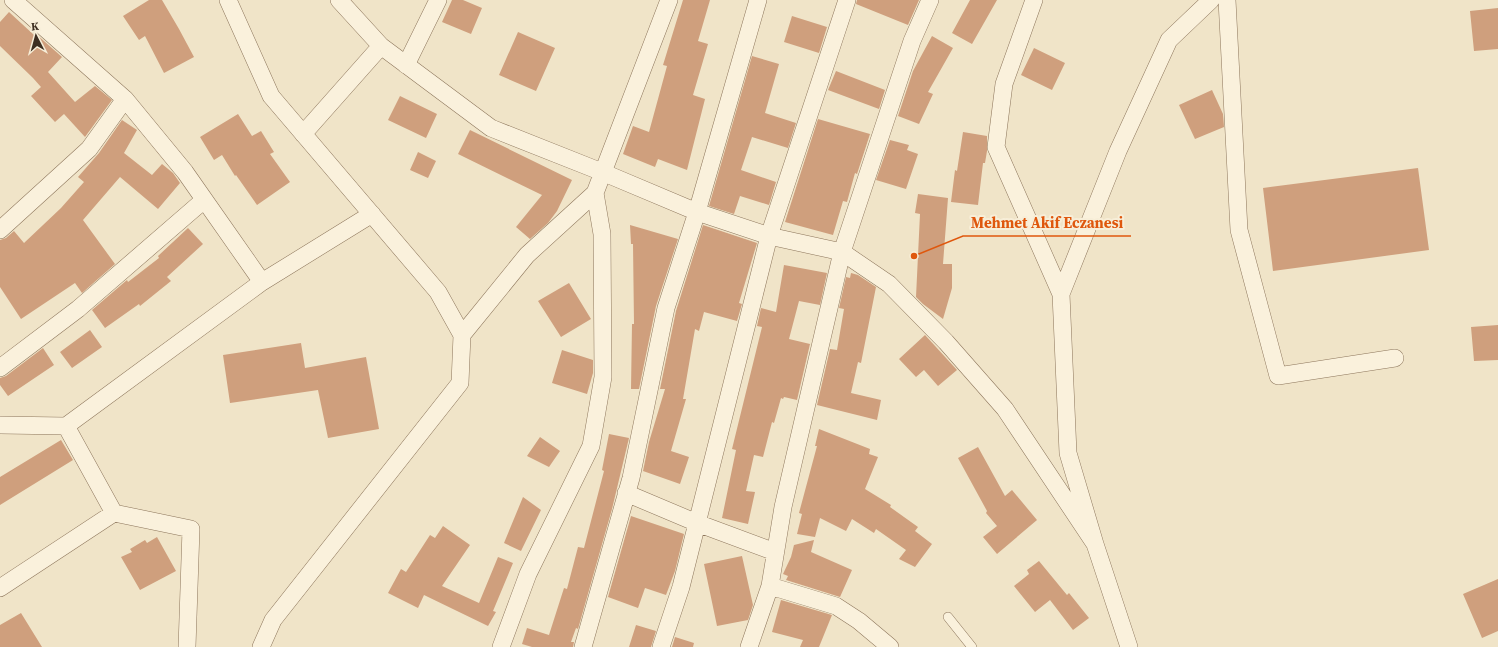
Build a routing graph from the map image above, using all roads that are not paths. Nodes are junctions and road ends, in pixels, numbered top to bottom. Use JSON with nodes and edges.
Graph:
{"nodes":[{"id":1,"x":5,"y":0,"type":"edge"},
{"id":2,"x":13,"y":0,"type":"edge"},
{"id":3,"x":228,"y":0,"type":"edge"},
{"id":4,"x":339,"y":0,"type":"edge"},
{"id":5,"x":438,"y":0,"type":"edge"},
{"id":6,"x":669,"y":0,"type":"edge"},
{"id":7,"x":758,"y":0,"type":"edge"},
{"id":8,"x":847,"y":0,"type":"edge"},
{"id":9,"x":930,"y":0,"type":"edge"},
{"id":10,"x":1034,"y":0,"type":"edge"},
{"id":11,"x":1211,"y":0,"type":"edge"},
{"id":12,"x":1227,"y":0,"type":"edge"},
{"id":13,"x":0,"y":5,"type":"edge"},
{"id":14,"x":381,"y":46,"type":"junction"},
{"id":15,"x":406,"y":65,"type":"junction"},
{"id":16,"x":125,"y":99,"type":"junction"},
{"id":17,"x":303,"y":134,"type":"junction"},
{"id":18,"x":602,"y":172,"type":"junction"},
{"id":19,"x":595,"y":193,"type":"junction"},
{"id":20,"x":204,"y":200,"type":"junction"},
{"id":21,"x":697,"y":212,"type":"junction"},
{"id":22,"x":372,"y":214,"type":"junction"},
{"id":23,"x":0,"y":230,"type":"edge"},
{"id":24,"x":769,"y":236,"type":"junction"},
{"id":25,"x":842,"y":252,"type":"junction"},
{"id":26,"x":262,"y":282,"type":"junction"},
{"id":27,"x":1061,"y":294,"type":"junction"},
{"id":28,"x":462,"y":335,"type":"junction"},
{"id":29,"x":1395,"y":358,"type":"dead end"},
{"id":30,"x":0,"y":368,"type":"edge"},
{"id":31,"x":0,"y":425,"type":"edge"},
{"id":32,"x":66,"y":426,"type":"junction"},
{"id":33,"x":626,"y":493,"type":"junction"},
{"id":34,"x":114,"y":513,"type":"junction"},
{"id":35,"x":697,"y":523,"type":"junction"},
{"id":36,"x":1095,"y":544,"type":"junction"},
{"id":37,"x":776,"y":552,"type":"junction"},
{"id":38,"x":770,"y":586,"type":"junction"},
{"id":39,"x":0,"y":588,"type":"edge"},
{"id":40,"x":948,"y":617,"type":"dead end"},
{"id":41,"x":187,"y":647,"type":"edge"},
{"id":42,"x":261,"y":647,"type":"edge"},
{"id":43,"x":500,"y":647,"type":"edge"},
{"id":44,"x":583,"y":647,"type":"edge"},
{"id":45,"x":661,"y":647,"type":"edge"},
{"id":46,"x":749,"y":647,"type":"edge"},
{"id":47,"x":890,"y":647,"type":"edge"},
{"id":48,"x":972,"y":647,"type":"edge"},
{"id":49,"x":1129,"y":647,"type":"edge"}],
"edges":[{"from":1,"to":13,"type":"street"},
{"from":2,"to":16,"type":"street"},
{"from":3,"to":17,"type":"street"},
{"from":4,"to":14,"type":"street"},
{"from":5,"to":15,"type":"street"},
{"from":6,"to":18,"type":"street"},
{"from":7,"to":21,"type":"street"},
{"from":8,"to":24,"type":"street"},
{"from":9,"to":25,"type":"street"},
{"from":10,"to":27,"type":"street"},
{"from":11,"to":27,"type":"street"},
{"from":12,"to":29,"type":"street"},
{"from":14,"to":15,"type":"street"},
{"from":14,"to":17,"type":"street"},
{"from":15,"to":18,"type":"street"},
{"from":16,"to":20,"type":"street"},
{"from":16,"to":23,"type":"street"},
{"from":17,"to":22,"type":"street"},
{"from":18,"to":19,"type":"street"},
{"from":18,"to":21,"type":"street"},
{"from":19,"to":28,"type":"street"},
{"from":19,"to":43,"type":"street"},
{"from":20,"to":26,"type":"street"},
{"from":20,"to":30,"type":"street"},
{"from":21,"to":24,"type":"street"},
{"from":21,"to":33,"type":"street"},
{"from":22,"to":26,"type":"street"},
{"from":22,"to":28,"type":"street"},
{"from":24,"to":25,"type":"street"},
{"from":24,"to":35,"type":"street"},
{"from":25,"to":36,"type":"street"},
{"from":25,"to":37,"type":"street"},
{"from":26,"to":32,"type":"street"},
{"from":27,"to":36,"type":"street"},
{"from":28,"to":42,"type":"street"},
{"from":31,"to":32,"type":"street"},
{"from":32,"to":34,"type":"street"},
{"from":33,"to":35,"type":"street"},
{"from":33,"to":44,"type":"street"},
{"from":34,"to":39,"type":"street"},
{"from":34,"to":41,"type":"street"},
{"from":35,"to":37,"type":"street"},
{"from":35,"to":45,"type":"street"},
{"from":36,"to":49,"type":"street"},
{"from":37,"to":38,"type":"street"},
{"from":38,"to":46,"type":"street"},
{"from":38,"to":47,"type":"street"},
{"from":40,"to":48,"type":"lane"}]}
